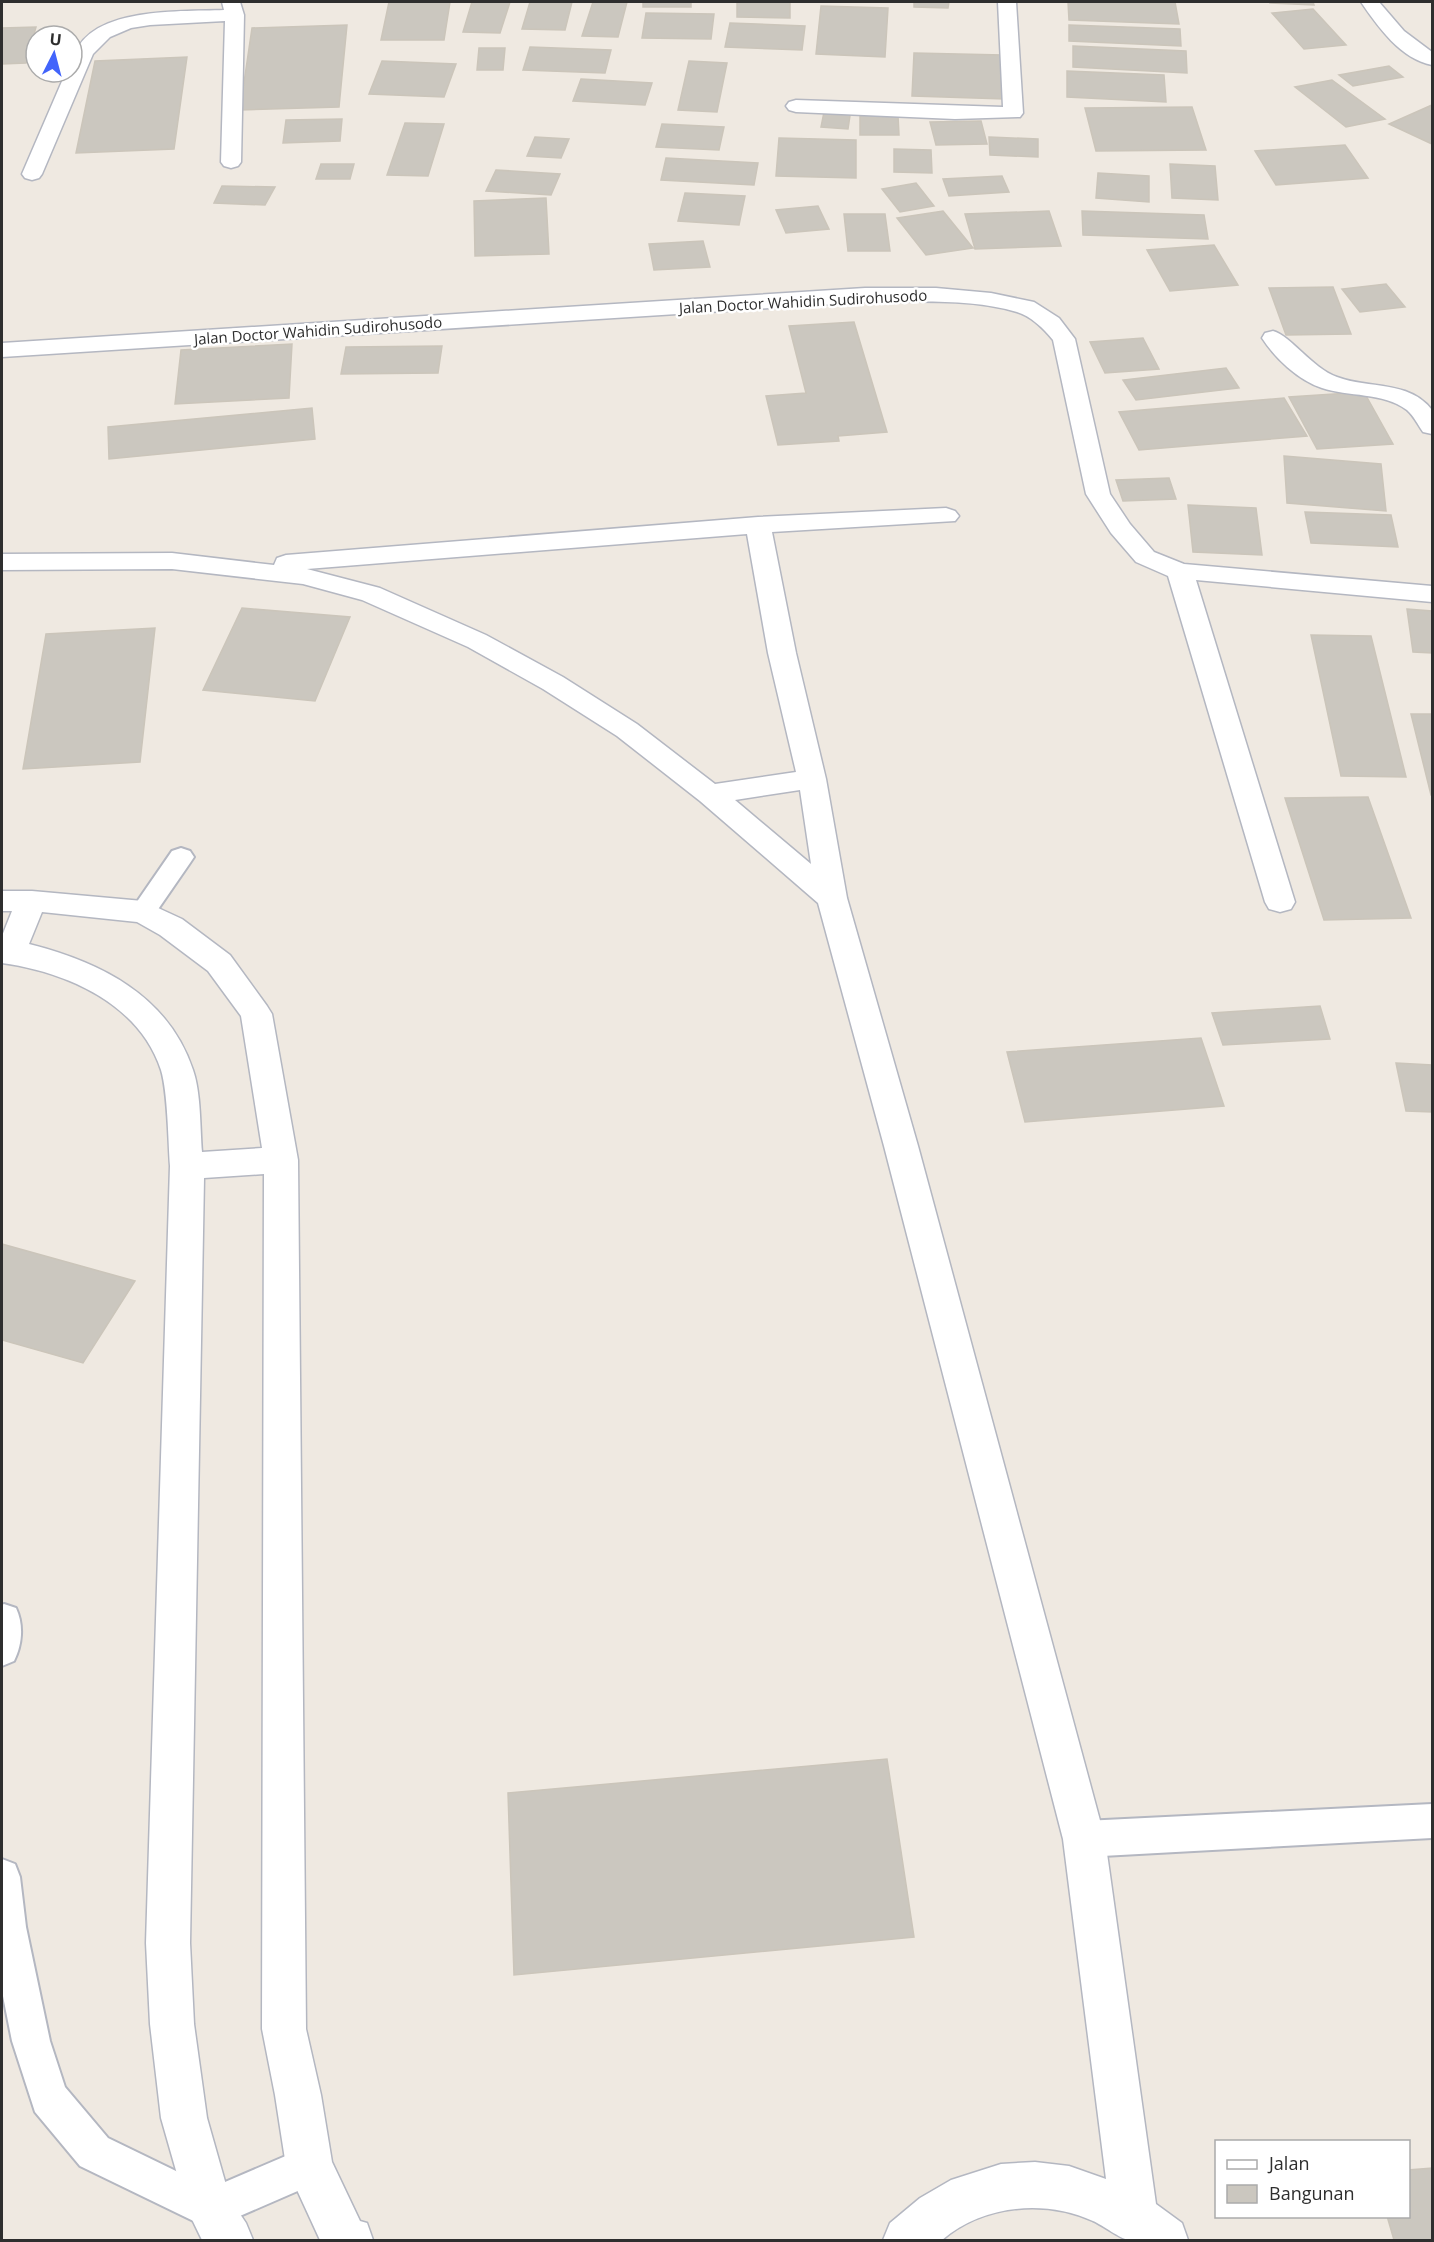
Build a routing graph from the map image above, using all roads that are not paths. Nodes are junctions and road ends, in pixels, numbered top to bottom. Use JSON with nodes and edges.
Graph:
{"nodes":[{"id":1,"x":1007,"y":2,"type":"edge"},
{"id":2,"x":1370,"y":2,"type":"edge"},
{"id":3,"x":233,"y":8,"type":"edge"},
{"id":4,"x":1432,"y":59,"type":"edge"},
{"id":5,"x":796,"y":106,"type":"dead end"},
{"id":6,"x":231,"y":162,"type":"dead end"},
{"id":7,"x":32,"y":174,"type":"dead end"},
{"id":8,"x":1273,"y":338,"type":"dead end"},
{"id":9,"x":2,"y":350,"type":"edge"},
{"id":10,"x":1432,"y":427,"type":"edge"},
{"id":11,"x":946,"y":516,"type":"dead end"},
{"id":12,"x":758,"y":525,"type":"junction"},
{"id":13,"x":2,"y":562,"type":"edge"},
{"id":14,"x":235,"y":567,"type":"junction"},
{"id":15,"x":1180,"y":571,"type":"junction"},
{"id":16,"x":1432,"y":594,"type":"edge"},
{"id":17,"x":812,"y":779,"type":"junction"},
{"id":18,"x":711,"y":794,"type":"junction"},
{"id":19,"x":181,"y":857,"type":"dead end"},
{"id":20,"x":832,"y":898,"type":"junction"},
{"id":21,"x":17,"y":901,"type":"edge"},
{"id":22,"x":1280,"y":902,"type":"dead end"},
{"id":23,"x":143,"y":912,"type":"junction"},
{"id":24,"x":6,"y":952,"type":"edge"},
{"id":25,"x":281,"y":1160,"type":"junction"},
{"id":26,"x":187,"y":1166,"type":"junction"},
{"id":27,"x":1432,"y":1821,"type":"edge"},
{"id":28,"x":1084,"y":1839,"type":"junction"},
{"id":29,"x":2,"y":1877,"type":"edge"},
{"id":30,"x":309,"y":2166,"type":"junction"},
{"id":31,"x":220,"y":2225,"type":"edge"},
{"id":32,"x":1149,"y":2228,"type":"edge"},
{"id":33,"x":350,"y":2241,"type":"edge"},
{"id":34,"x":907,"y":2241,"type":"edge"}],
"edges":[{"from":1,"to":5,"type":"street"},
{"from":2,"to":4,"type":"street"},
{"from":3,"to":6,"type":"street"},
{"from":3,"to":7,"type":"street"},
{"from":8,"to":10,"type":"street"},
{"from":9,"to":15,"type":"street","name":"Jalan Doctor Wahidin Sudirohusodo"},
{"from":11,"to":12,"type":"street"},
{"from":12,"to":14,"type":"street"},
{"from":12,"to":17,"type":"street"},
{"from":13,"to":14,"type":"street"},
{"from":14,"to":18,"type":"street"},
{"from":15,"to":16,"type":"street","name":"Jalan Doctor Wahidin Sudirohusodo"},
{"from":15,"to":22,"type":"street"},
{"from":17,"to":18,"type":"street"},
{"from":17,"to":20,"type":"street"},
{"from":18,"to":20,"type":"street"},
{"from":19,"to":23,"type":"lane"},
{"from":20,"to":28,"type":"street"},
{"from":21,"to":23,"type":"street"},
{"from":21,"to":24,"type":"street"},
{"from":23,"to":25,"type":"street"},
{"from":24,"to":26,"type":"street"},
{"from":25,"to":26,"type":"street"},
{"from":25,"to":30,"type":"street"},
{"from":26,"to":31,"type":"street"},
{"from":27,"to":28,"type":"lane"},
{"from":28,"to":32,"type":"street"},
{"from":29,"to":31,"type":"lane"},
{"from":30,"to":31,"type":"lane"},
{"from":30,"to":33,"type":"street"},
{"from":32,"to":34,"type":"street"}]}
